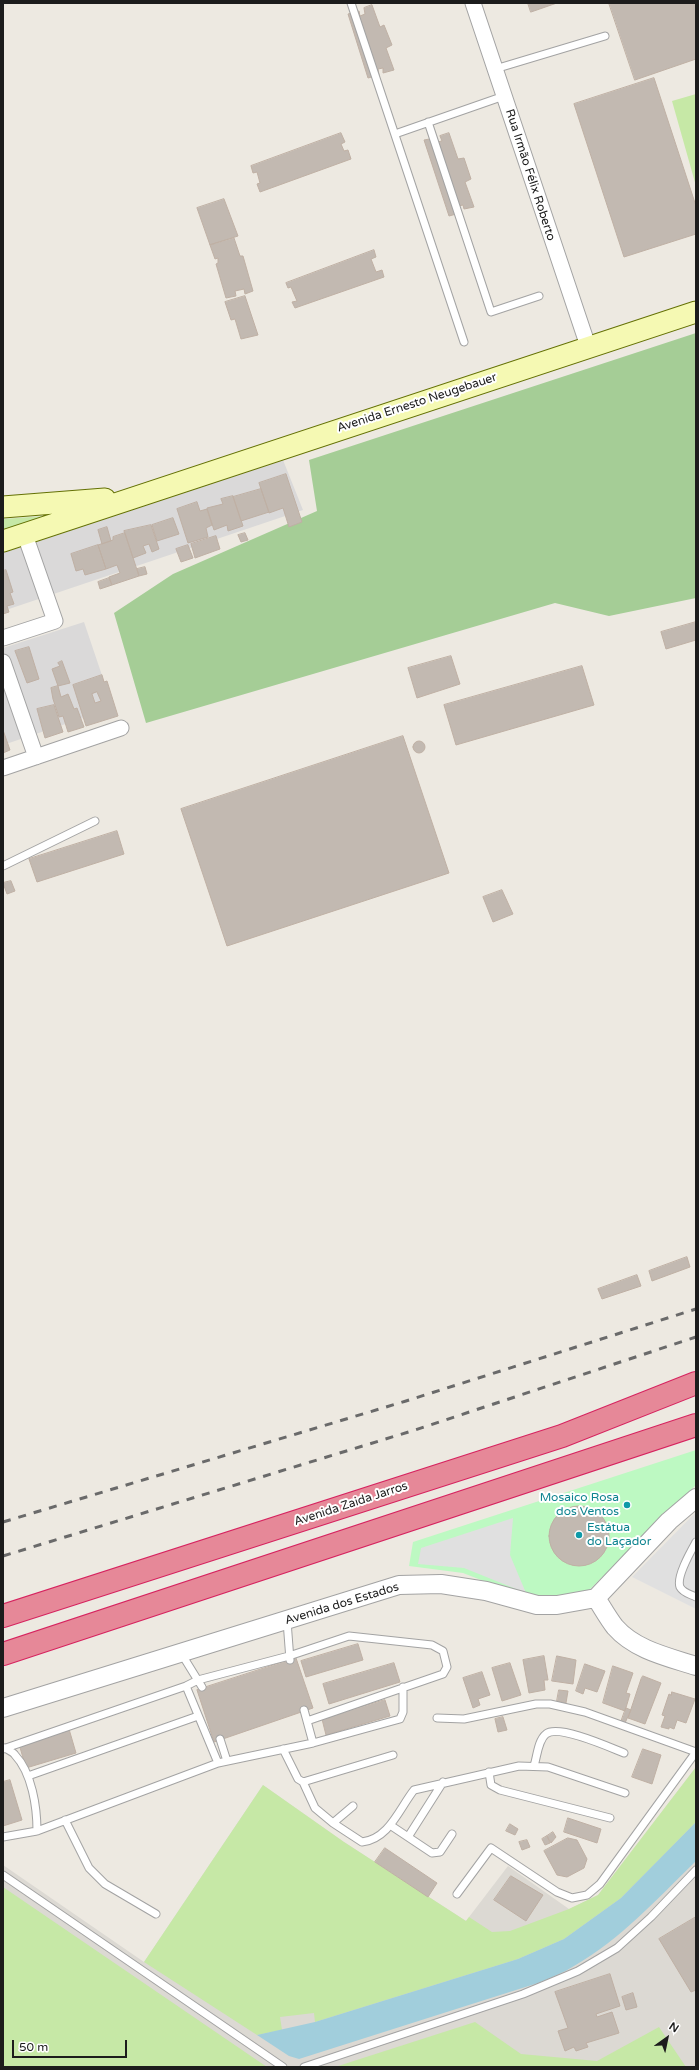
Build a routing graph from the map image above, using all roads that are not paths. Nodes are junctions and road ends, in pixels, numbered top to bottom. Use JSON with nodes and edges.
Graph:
{"nodes":[{"id":1,"x":351,"y":3,"type":"edge"},
{"id":2,"x":473,"y":3,"type":"edge"},
{"id":3,"x":605,"y":36,"type":"dead end"},
{"id":4,"x":496,"y":69,"type":"junction"},
{"id":5,"x":504,"y":96,"type":"junction"},
{"id":6,"x":428,"y":122,"type":"junction"},
{"id":7,"x":394,"y":134,"type":"junction"},
{"id":8,"x":539,"y":296,"type":"dead end"},
{"id":9,"x":696,"y":312,"type":"edge"},
{"id":10,"x":464,"y":342,"type":"dead end"},
{"id":11,"x":588,"y":346,"type":"junction"},
{"id":12,"x":138,"y":496,"type":"junction"},
{"id":13,"x":3,"y":507,"type":"edge"},
{"id":14,"x":25,"y":534,"type":"junction"},
{"id":15,"x":3,"y":541,"type":"edge"},
{"id":16,"x":3,"y":638,"type":"edge"},
{"id":17,"x":3,"y":662,"type":"edge"},
{"id":18,"x":121,"y":728,"type":"dead end"},
{"id":19,"x":36,"y":757,"type":"junction"},
{"id":20,"x":3,"y":768,"type":"edge"},
{"id":21,"x":95,"y":821,"type":"dead end"},
{"id":22,"x":3,"y":866,"type":"edge"},
{"id":23,"x":696,"y":1383,"type":"edge"},
{"id":24,"x":696,"y":1424,"type":"edge"},
{"id":25,"x":696,"y":1498,"type":"edge"},
{"id":26,"x":696,"y":1542,"type":"edge"},
{"id":27,"x":696,"y":1597,"type":"edge"},
{"id":28,"x":596,"y":1598,"type":"junction"},
{"id":29,"x":3,"y":1616,"type":"edge"},
{"id":30,"x":287,"y":1621,"type":"junction"},
{"id":31,"x":181,"y":1652,"type":"junction"},
{"id":32,"x":3,"y":1654,"type":"edge"},
{"id":33,"x":290,"y":1658,"type":"junction"},
{"id":34,"x":696,"y":1666,"type":"edge"},
{"id":35,"x":198,"y":1680,"type":"junction"},
{"id":36,"x":186,"y":1686,"type":"junction"},
{"id":37,"x":403,"y":1687,"type":"junction"},
{"id":38,"x":202,"y":1688,"type":"dead end"},
{"id":39,"x":3,"y":1708,"type":"edge"},
{"id":40,"x":304,"y":1710,"type":"dead end"},
{"id":41,"x":198,"y":1716,"type":"junction"},
{"id":42,"x":437,"y":1718,"type":"dead end"},
{"id":43,"x":307,"y":1721,"type":"junction"},
{"id":44,"x":220,"y":1739,"type":"dead end"},
{"id":45,"x":313,"y":1743,"type":"junction"},
{"id":46,"x":4,"y":1748,"type":"edge"},
{"id":47,"x":283,"y":1749,"type":"junction"},
{"id":48,"x":696,"y":1752,"type":"edge"},
{"id":49,"x":624,"y":1753,"type":"dead end"},
{"id":50,"x":393,"y":1756,"type":"dead end"},
{"id":51,"x":227,"y":1761,"type":"junction"},
{"id":52,"x":218,"y":1763,"type":"junction"},
{"id":53,"x":534,"y":1766,"type":"junction"},
{"id":54,"x":489,"y":1772,"type":"junction"},
{"id":55,"x":28,"y":1776,"type":"junction"},
{"id":56,"x":304,"y":1782,"type":"junction"},
{"id":57,"x":443,"y":1782,"type":"junction"},
{"id":58,"x":626,"y":1793,"type":"dead end"},
{"id":59,"x":353,"y":1806,"type":"dead end"},
{"id":60,"x":610,"y":1818,"type":"dead end"},
{"id":61,"x":65,"y":1820,"type":"junction"},
{"id":62,"x":333,"y":1823,"type":"junction"},
{"id":63,"x":390,"y":1825,"type":"junction"},
{"id":64,"x":37,"y":1830,"type":"junction"},
{"id":65,"x":452,"y":1834,"type":"dead end"},
{"id":66,"x":3,"y":1837,"type":"edge"},
{"id":67,"x":408,"y":1837,"type":"junction"},
{"id":68,"x":696,"y":1870,"type":"edge"},
{"id":69,"x":3,"y":1875,"type":"edge"},
{"id":70,"x":458,"y":1894,"type":"dead end"},
{"id":71,"x":156,"y":1914,"type":"dead end"},
{"id":72,"x":283,"y":2067,"type":"edge"},
{"id":73,"x":304,"y":2067,"type":"edge"}],
"edges":[{"from":1,"to":7,"type":"lane"},
{"from":2,"to":4,"type":"street","name":"Rua Irmão Félix Roberto"},
{"from":3,"to":4,"type":"lane"},
{"from":4,"to":5,"type":"street","name":"Rua Irmão Félix Roberto"},
{"from":5,"to":6,"type":"lane"},
{"from":5,"to":11,"type":"street","name":"Rua Irmão Félix Roberto"},
{"from":6,"to":7,"type":"lane"},
{"from":6,"to":8,"type":"lane"},
{"from":7,"to":10,"type":"lane"},
{"from":9,"to":11,"type":"main road","name":"Avenida Ernesto Neugebauer"},
{"from":11,"to":12,"type":"main road","name":"Avenida Ernesto Neugebauer"},
{"from":12,"to":13,"type":"main road","name":"Avenida Ernesto Neugebauer"},
{"from":12,"to":14,"type":"main road","name":"Avenida Ernesto Neugebauer"},
{"from":14,"to":15,"type":"main road","name":"Avenida Ernesto Neugebauer"},
{"from":14,"to":16,"type":"street"},
{"from":17,"to":19,"type":"street"},
{"from":18,"to":19,"type":"street"},
{"from":19,"to":20,"type":"street"},
{"from":21,"to":22,"type":"lane"},
{"from":23,"to":29,"type":"highway","name":"Avenida Zaida Jarros"},
{"from":24,"to":32,"type":"highway"},
{"from":25,"to":28,"type":"street"},
{"from":26,"to":27,"type":"lane"},
{"from":28,"to":30,"type":"street","name":"Avenida dos Estados"},
{"from":28,"to":34,"type":"street"},
{"from":30,"to":31,"type":"street","name":"Avenida dos Estados"},
{"from":30,"to":33,"type":"lane"},
{"from":31,"to":35,"type":"lane"},
{"from":31,"to":39,"type":"street","name":"Avenida dos Estados"},
{"from":33,"to":35,"type":"lane"},
{"from":33,"to":37,"type":"lane"},
{"from":35,"to":36,"type":"lane"},
{"from":35,"to":38,"type":"lane"},
{"from":36,"to":41,"type":"lane"},
{"from":36,"to":46,"type":"lane"},
{"from":37,"to":43,"type":"lane"},
{"from":37,"to":45,"type":"lane"},
{"from":40,"to":43,"type":"lane"},
{"from":41,"to":52,"type":"lane"},
{"from":41,"to":55,"type":"lane"},
{"from":42,"to":48,"type":"lane"},
{"from":43,"to":45,"type":"lane"},
{"from":44,"to":51,"type":"lane"},
{"from":45,"to":47,"type":"lane"},
{"from":46,"to":55,"type":"lane"},
{"from":47,"to":51,"type":"lane"},
{"from":47,"to":56,"type":"lane"},
{"from":48,"to":70,"type":"lane"},
{"from":49,"to":53,"type":"lane"},
{"from":50,"to":56,"type":"lane"},
{"from":51,"to":52,"type":"lane"},
{"from":52,"to":61,"type":"lane"},
{"from":53,"to":54,"type":"lane"},
{"from":53,"to":58,"type":"lane"},
{"from":54,"to":57,"type":"lane"},
{"from":54,"to":60,"type":"lane"},
{"from":55,"to":64,"type":"lane"},
{"from":56,"to":62,"type":"lane"},
{"from":57,"to":63,"type":"lane"},
{"from":57,"to":67,"type":"lane"},
{"from":59,"to":62,"type":"lane"},
{"from":61,"to":64,"type":"lane"},
{"from":61,"to":71,"type":"lane"},
{"from":62,"to":63,"type":"lane"},
{"from":63,"to":67,"type":"lane"},
{"from":64,"to":66,"type":"lane"},
{"from":65,"to":67,"type":"lane"},
{"from":68,"to":73,"type":"lane"},
{"from":69,"to":72,"type":"lane"}]}
